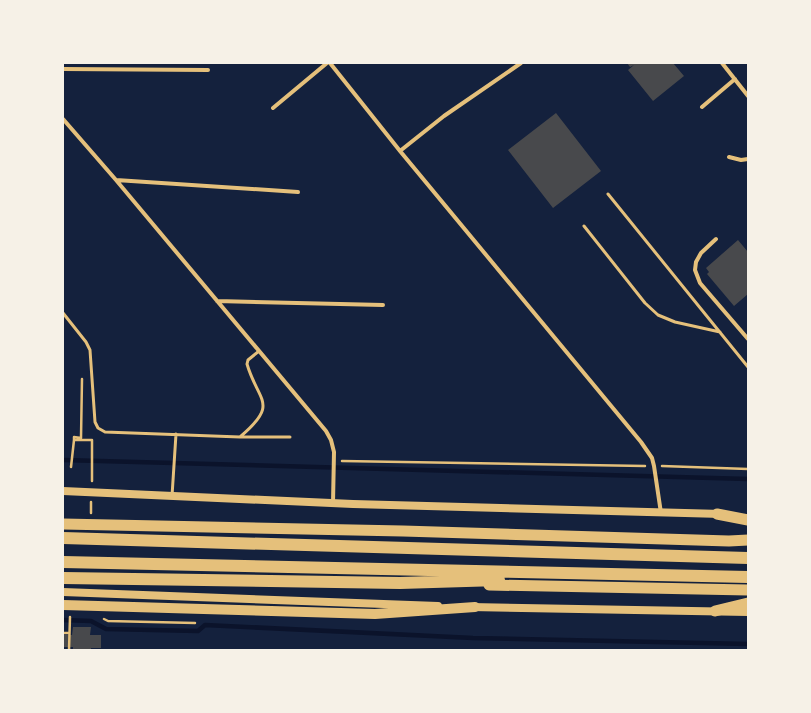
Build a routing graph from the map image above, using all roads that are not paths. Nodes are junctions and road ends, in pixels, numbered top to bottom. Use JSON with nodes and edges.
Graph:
{"nodes":[{"id":1,"x":327,"y":63,"type":"edge"},
{"id":2,"x":330,"y":63,"type":"edge"},
{"id":3,"x":521,"y":63,"type":"edge"},
{"id":4,"x":722,"y":63,"type":"edge"},
{"id":5,"x":63,"y":69,"type":"edge"},
{"id":6,"x":208,"y":70,"type":"dead end"},
{"id":7,"x":735,"y":79,"type":"junction"},
{"id":8,"x":748,"y":96,"type":"edge"},
{"id":9,"x":702,"y":107,"type":"dead end"},
{"id":10,"x":273,"y":108,"type":"dead end"},
{"id":11,"x":63,"y":119,"type":"edge"},
{"id":12,"x":400,"y":151,"type":"junction"},
{"id":13,"x":729,"y":157,"type":"dead end"},
{"id":14,"x":748,"y":159,"type":"edge"},
{"id":15,"x":116,"y":180,"type":"junction"},
{"id":16,"x":298,"y":192,"type":"dead end"},
{"id":17,"x":608,"y":194,"type":"dead end"},
{"id":18,"x":584,"y":226,"type":"dead end"},
{"id":19,"x":716,"y":239,"type":"dead end"},
{"id":20,"x":217,"y":300,"type":"junction"},
{"id":21,"x":383,"y":305,"type":"dead end"},
{"id":22,"x":63,"y":313,"type":"edge"},
{"id":23,"x":720,"y":332,"type":"junction"},
{"id":24,"x":748,"y":339,"type":"edge"},
{"id":25,"x":259,"y":351,"type":"junction"},
{"id":26,"x":748,"y":367,"type":"edge"},
{"id":27,"x":176,"y":434,"type":"junction"},
{"id":28,"x":240,"y":437,"type":"junction"},
{"id":29,"x":290,"y":437,"type":"dead end"},
{"id":30,"x":63,"y":491,"type":"edge"},
{"id":31,"x":172,"y":496,"type":"junction"},
{"id":32,"x":333,"y":503,"type":"junction"},
{"id":33,"x":661,"y":513,"type":"junction"},
{"id":34,"x":717,"y":514,"type":"junction"},
{"id":35,"x":748,"y":514,"type":"edge"},
{"id":36,"x":748,"y":520,"type":"edge"},
{"id":37,"x":63,"y":524,"type":"edge"},
{"id":38,"x":63,"y":538,"type":"edge"},
{"id":39,"x":748,"y":540,"type":"edge"},
{"id":40,"x":748,"y":558,"type":"edge"},
{"id":41,"x":63,"y":562,"type":"edge"},
{"id":42,"x":63,"y":573,"type":"edge"},
{"id":43,"x":658,"y":575,"type":"junction"},
{"id":44,"x":748,"y":577,"type":"edge"},
{"id":45,"x":63,"y":578,"type":"edge"},
{"id":46,"x":748,"y":590,"type":"edge"},
{"id":47,"x":63,"y":592,"type":"edge"},
{"id":48,"x":748,"y":602,"type":"edge"},
{"id":49,"x":63,"y":605,"type":"edge"},
{"id":50,"x":475,"y":607,"type":"junction"},
{"id":51,"x":716,"y":611,"type":"junction"},
{"id":52,"x":748,"y":612,"type":"edge"}],
"edges":[{"from":1,"to":10,"type":"street"},
{"from":2,"to":12,"type":"street"},
{"from":3,"to":12,"type":"street"},
{"from":4,"to":7,"type":"street"},
{"from":5,"to":6,"type":"street"},
{"from":7,"to":8,"type":"street"},
{"from":7,"to":9,"type":"street"},
{"from":11,"to":15,"type":"street"},
{"from":12,"to":33,"type":"street"},
{"from":13,"to":14,"type":"street"},
{"from":15,"to":16,"type":"street"},
{"from":15,"to":20,"type":"street"},
{"from":17,"to":23,"type":"lane"},
{"from":18,"to":23,"type":"lane"},
{"from":19,"to":24,"type":"street"},
{"from":20,"to":21,"type":"street"},
{"from":20,"to":25,"type":"street"},
{"from":22,"to":27,"type":"lane"},
{"from":23,"to":26,"type":"lane"},
{"from":25,"to":28,"type":"lane"},
{"from":25,"to":32,"type":"street"},
{"from":27,"to":28,"type":"lane"},
{"from":27,"to":31,"type":"lane"},
{"from":28,"to":29,"type":"lane"},
{"from":30,"to":31,"type":"main road"},
{"from":31,"to":32,"type":"main road"},
{"from":32,"to":33,"type":"main road"},
{"from":33,"to":34,"type":"main road"},
{"from":34,"to":35,"type":"main road"},
{"from":34,"to":36,"type":"highway"},
{"from":37,"to":39,"type":"highway"},
{"from":38,"to":40,"type":"highway"},
{"from":41,"to":43,"type":"highway"},
{"from":42,"to":46,"type":"highway"},
{"from":43,"to":44,"type":"highway"},
{"from":43,"to":45,"type":"highway"},
{"from":47,"to":50,"type":"main road"},
{"from":48,"to":51,"type":"highway"},
{"from":49,"to":50,"type":"main road"},
{"from":50,"to":51,"type":"main road"},
{"from":51,"to":52,"type":"main road"}]}
